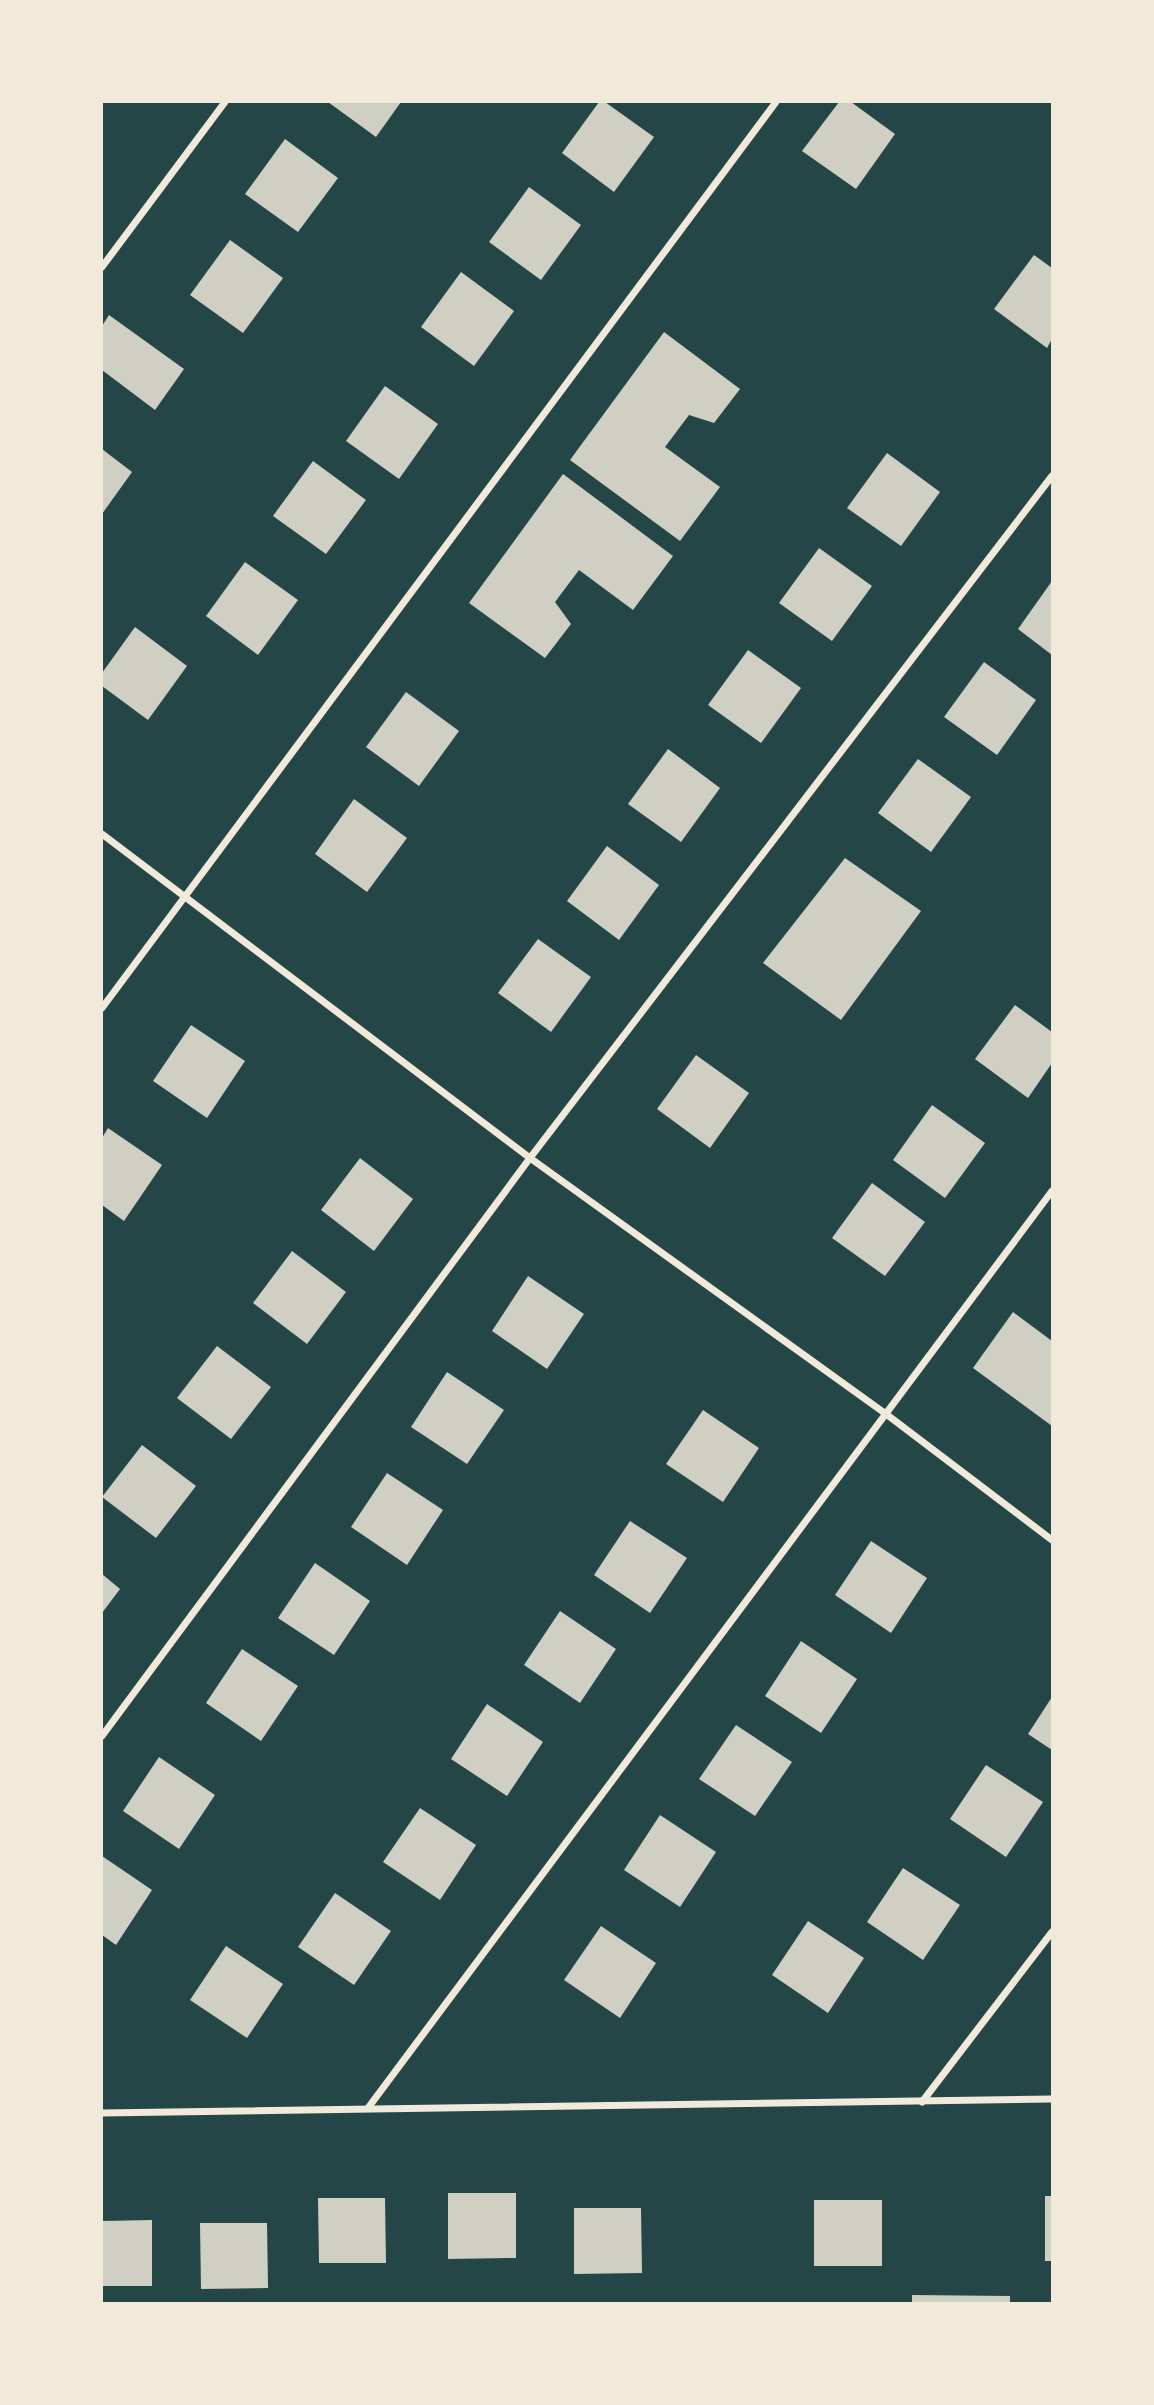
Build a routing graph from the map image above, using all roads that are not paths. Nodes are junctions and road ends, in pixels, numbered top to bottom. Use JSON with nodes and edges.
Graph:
{"nodes":[{"id":1,"x":225,"y":102,"type":"edge"},
{"id":2,"x":776,"y":102,"type":"edge"},
{"id":3,"x":102,"y":267,"type":"edge"},
{"id":4,"x":1052,"y":476,"type":"edge"},
{"id":5,"x":102,"y":834,"type":"edge"},
{"id":6,"x":186,"y":897,"type":"junction"},
{"id":7,"x":102,"y":1008,"type":"edge"},
{"id":8,"x":530,"y":1158,"type":"junction"},
{"id":9,"x":1052,"y":1191,"type":"edge"},
{"id":10,"x":886,"y":1414,"type":"junction"},
{"id":11,"x":1052,"y":1540,"type":"edge"},
{"id":12,"x":102,"y":1736,"type":"edge"},
{"id":13,"x":1052,"y":1932,"type":"edge"},
{"id":14,"x":1052,"y":2099,"type":"edge"},
{"id":15,"x":922,"y":2102,"type":"junction"},
{"id":16,"x":368,"y":2108,"type":"junction"},
{"id":17,"x":102,"y":2113,"type":"edge"}],
"edges":[{"from":1,"to":3,"type":"street"},
{"from":2,"to":6,"type":"street"},
{"from":4,"to":8,"type":"street"},
{"from":5,"to":6,"type":"street"},
{"from":6,"to":7,"type":"street"},
{"from":6,"to":8,"type":"street"},
{"from":8,"to":10,"type":"street"},
{"from":8,"to":12,"type":"street"},
{"from":9,"to":10,"type":"street"},
{"from":10,"to":11,"type":"street"},
{"from":10,"to":16,"type":"street"},
{"from":13,"to":15,"type":"street"},
{"from":14,"to":15,"type":"street"},
{"from":15,"to":16,"type":"street"},
{"from":16,"to":17,"type":"street"}]}
